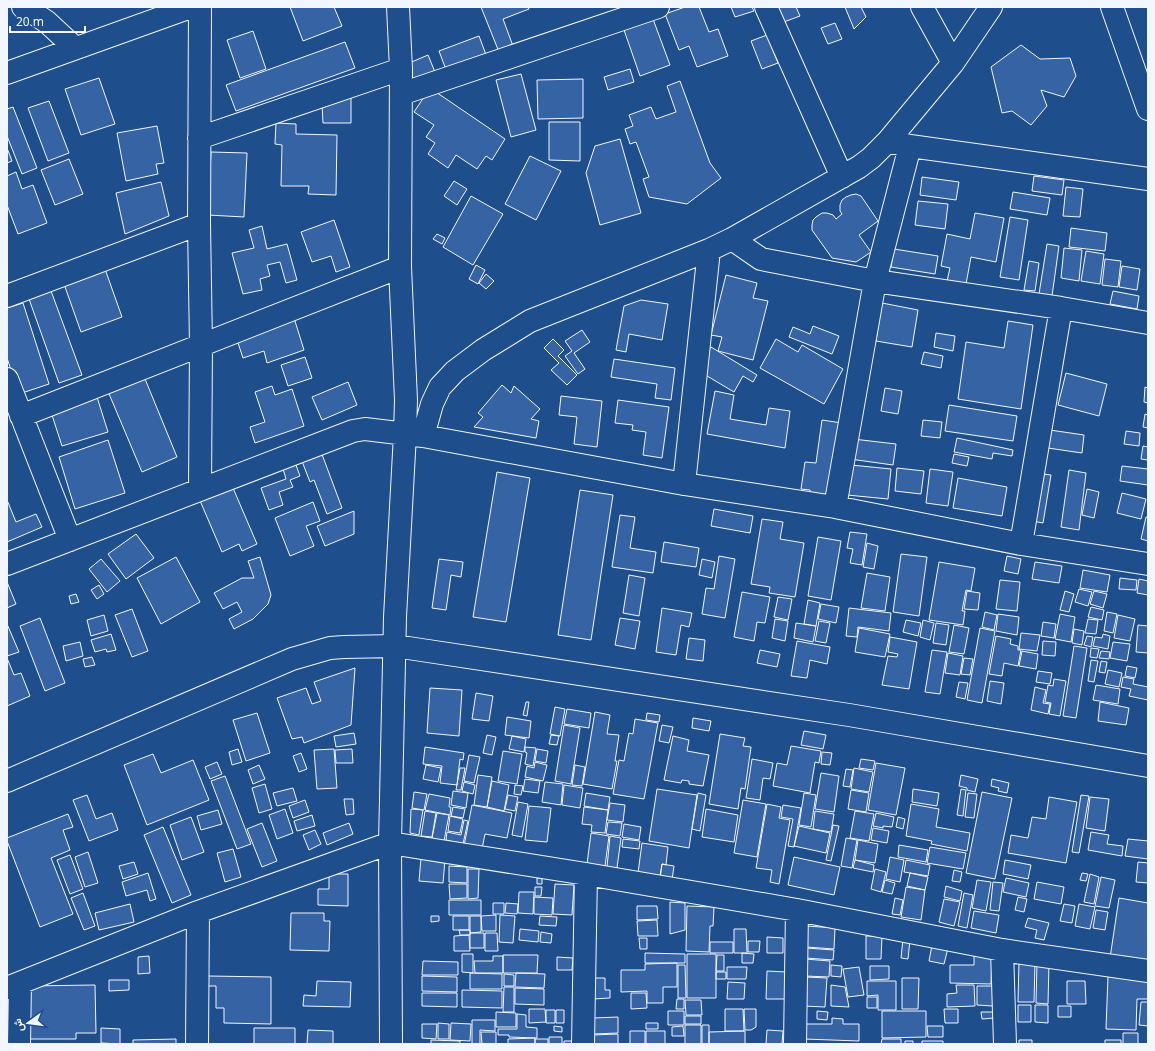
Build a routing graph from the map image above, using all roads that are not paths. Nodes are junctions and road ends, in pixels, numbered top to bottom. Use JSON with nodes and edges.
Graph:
{"nodes":[{"id":1,"x":23,"y":7,"type":"edge"},
{"id":2,"x":191,"y":7,"type":"edge"},
{"id":3,"x":200,"y":7,"type":"edge"},
{"id":4,"x":398,"y":7,"type":"edge"},
{"id":5,"x":658,"y":7,"type":"edge"},
{"id":6,"x":766,"y":7,"type":"edge"},
{"id":7,"x":922,"y":7,"type":"edge"},
{"id":8,"x":991,"y":7,"type":"edge"},
{"id":9,"x":1114,"y":8,"type":"edge"},
{"id":10,"x":76,"y":48,"type":"junction"},
{"id":11,"x":953,"y":63,"type":"junction"},
{"id":12,"x":401,"y":69,"type":"junction"},
{"id":13,"x":7,"y":73,"type":"edge"},
{"id":14,"x":401,"y":94,"type":"junction"},
{"id":15,"x":1148,"y":109,"type":"edge"},
{"id":16,"x":199,"y":138,"type":"junction"},
{"id":17,"x":888,"y":141,"type":"junction"},
{"id":18,"x":910,"y":146,"type":"junction"},
{"id":19,"x":842,"y":177,"type":"junction"},
{"id":20,"x":1148,"y":179,"type":"edge"},
{"id":21,"x":199,"y":224,"type":"junction"},
{"id":22,"x":732,"y":239,"type":"junction"},
{"id":23,"x":709,"y":250,"type":"junction"},
{"id":24,"x":400,"y":267,"type":"junction"},
{"id":25,"x":875,"y":281,"type":"junction"},
{"id":26,"x":7,"y":296,"type":"edge"},
{"id":27,"x":1062,"y":308,"type":"junction"},
{"id":28,"x":1148,"y":323,"type":"edge"},
{"id":29,"x":201,"y":345,"type":"junction"},
{"id":30,"x":7,"y":379,"type":"edge"},
{"id":31,"x":21,"y":416,"type":"junction"},
{"id":32,"x":414,"y":435,"type":"junction"},
{"id":33,"x":684,"y":484,"type":"junction"},
{"id":34,"x":200,"y":489,"type":"junction"},
{"id":35,"x":835,"y":507,"type":"junction"},
{"id":36,"x":70,"y":540,"type":"junction"},
{"id":37,"x":1021,"y":544,"type":"junction"},
{"id":38,"x":7,"y":564,"type":"edge"},
{"id":39,"x":1148,"y":564,"type":"edge"},
{"id":40,"x":395,"y":646,"type":"junction"},
{"id":41,"x":1148,"y":766,"type":"edge"},
{"id":42,"x":7,"y":781,"type":"edge"},
{"id":43,"x":390,"y":843,"type":"junction"},
{"id":44,"x":586,"y":874,"type":"junction"},
{"id":45,"x":797,"y":910,"type":"junction"},
{"id":46,"x":198,"y":912,"type":"junction"},
{"id":47,"x":1002,"y":950,"type":"junction"},
{"id":48,"x":1148,"y":971,"type":"edge"},
{"id":49,"x":14,"y":986,"type":"edge"},
{"id":50,"x":19,"y":1044,"type":"edge"},
{"id":51,"x":197,"y":1044,"type":"edge"},
{"id":52,"x":391,"y":1044,"type":"edge"},
{"id":53,"x":583,"y":1044,"type":"edge"},
{"id":54,"x":795,"y":1044,"type":"edge"},
{"id":55,"x":1005,"y":1044,"type":"edge"}],
"edges":[{"from":1,"to":10,"type":"street"},
{"from":2,"to":10,"type":"street"},
{"from":3,"to":16,"type":"street"},
{"from":4,"to":12,"type":"street"},
{"from":5,"to":14,"type":"street"},
{"from":6,"to":19,"type":"street"},
{"from":7,"to":11,"type":"street"},
{"from":8,"to":11,"type":"street"},
{"from":9,"to":15,"type":"street"},
{"from":10,"to":13,"type":"street"},
{"from":11,"to":17,"type":"street"},
{"from":12,"to":14,"type":"street"},
{"from":12,"to":16,"type":"street"},
{"from":14,"to":24,"type":"street"},
{"from":16,"to":21,"type":"street"},
{"from":17,"to":18,"type":"street"},
{"from":17,"to":19,"type":"street"},
{"from":18,"to":20,"type":"street"},
{"from":18,"to":25,"type":"street"},
{"from":19,"to":22,"type":"street"},
{"from":21,"to":26,"type":"street"},
{"from":21,"to":29,"type":"street"},
{"from":22,"to":23,"type":"street"},
{"from":22,"to":25,"type":"street"},
{"from":23,"to":32,"type":"street"},
{"from":23,"to":33,"type":"street"},
{"from":24,"to":29,"type":"street"},
{"from":24,"to":32,"type":"street"},
{"from":25,"to":27,"type":"street"},
{"from":25,"to":35,"type":"street"},
{"from":27,"to":28,"type":"street"},
{"from":27,"to":37,"type":"street"},
{"from":29,"to":31,"type":"street"},
{"from":29,"to":34,"type":"street"},
{"from":30,"to":31,"type":"street"},
{"from":31,"to":36,"type":"street"},
{"from":32,"to":33,"type":"street"},
{"from":32,"to":34,"type":"street"},
{"from":32,"to":40,"type":"street"},
{"from":33,"to":35,"type":"street"},
{"from":34,"to":36,"type":"street"},
{"from":35,"to":37,"type":"street"},
{"from":36,"to":38,"type":"street"},
{"from":37,"to":39,"type":"street"},
{"from":40,"to":41,"type":"street"},
{"from":40,"to":42,"type":"street"},
{"from":40,"to":43,"type":"street"},
{"from":43,"to":44,"type":"street"},
{"from":43,"to":46,"type":"street"},
{"from":43,"to":52,"type":"street"},
{"from":44,"to":45,"type":"street"},
{"from":44,"to":53,"type":"street"},
{"from":45,"to":47,"type":"street"},
{"from":45,"to":54,"type":"street"},
{"from":46,"to":49,"type":"street"},
{"from":46,"to":51,"type":"street"},
{"from":47,"to":48,"type":"street"},
{"from":47,"to":55,"type":"street"},
{"from":49,"to":50,"type":"street"}]}
